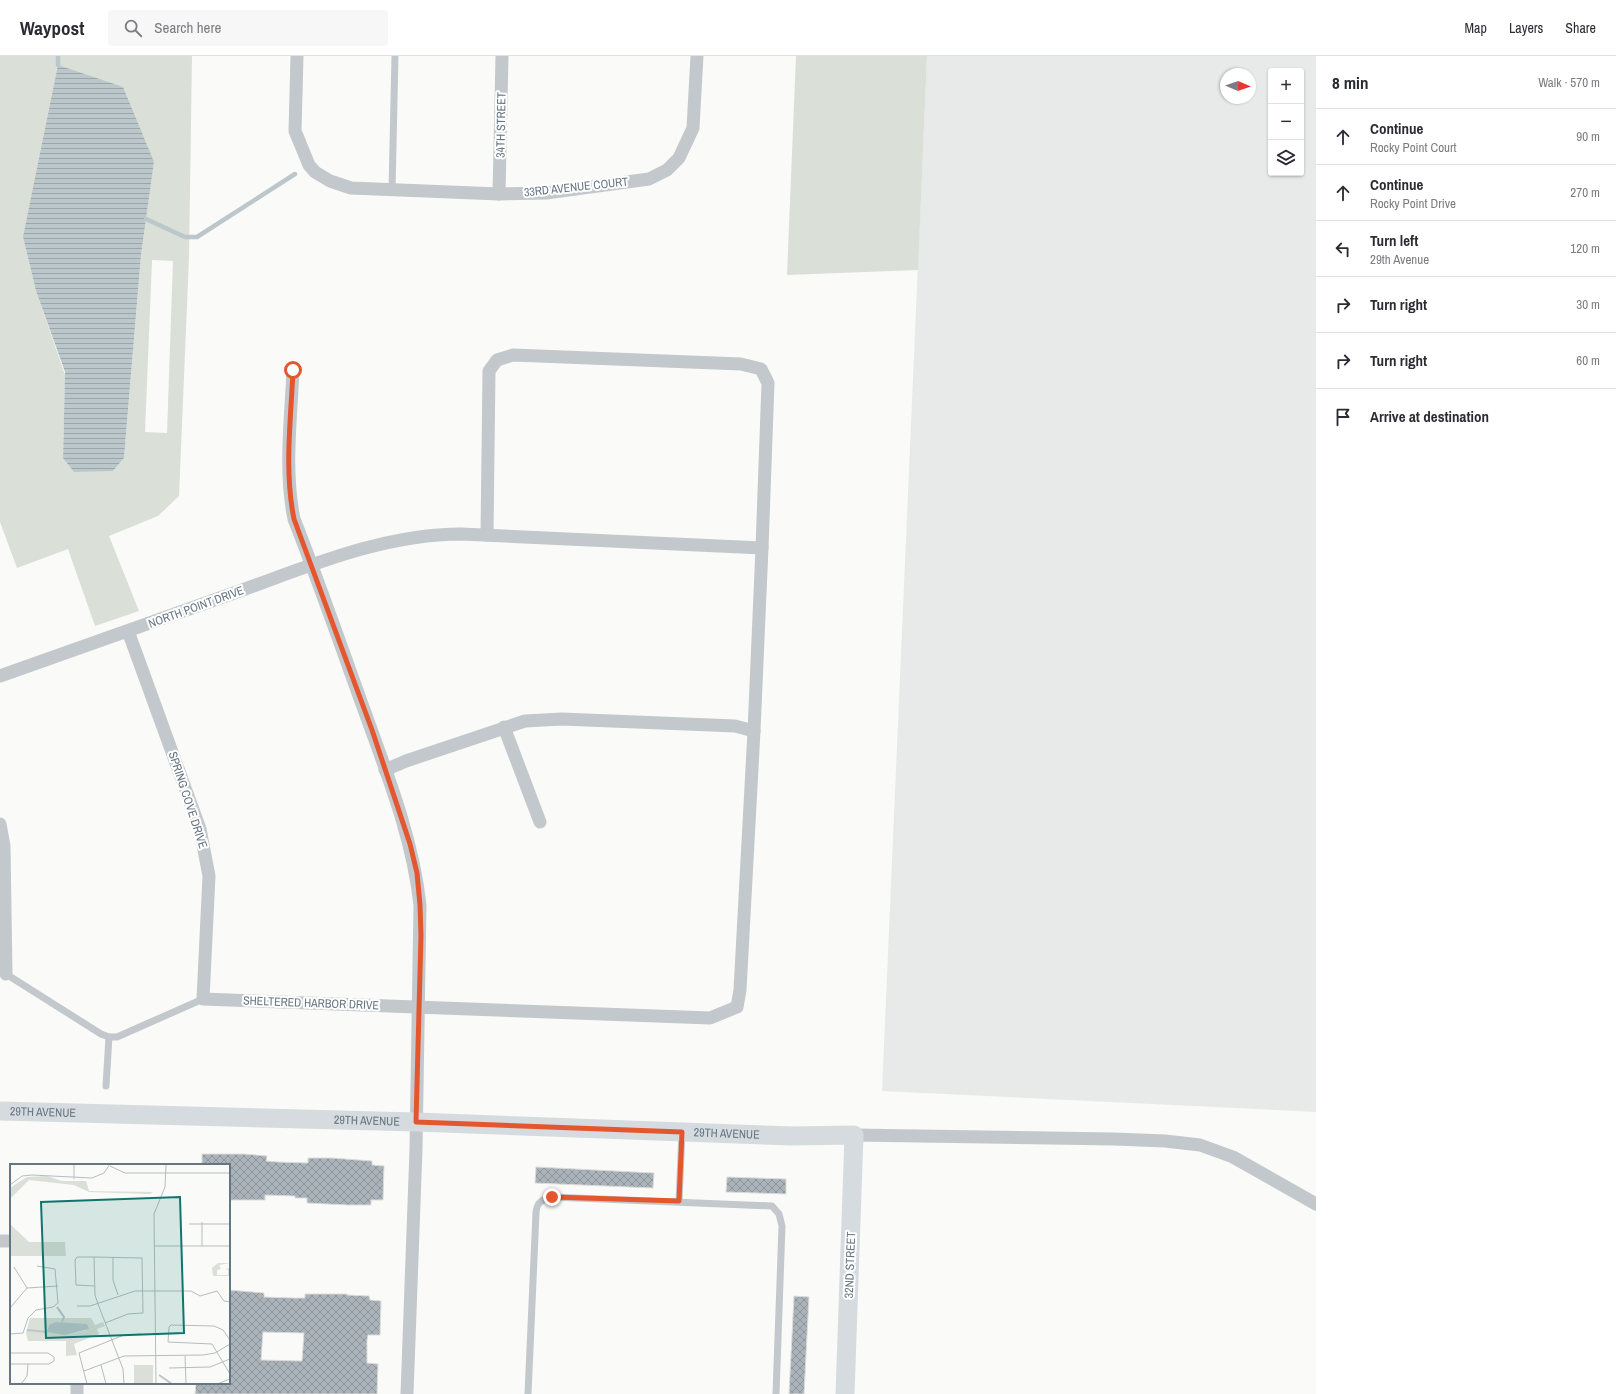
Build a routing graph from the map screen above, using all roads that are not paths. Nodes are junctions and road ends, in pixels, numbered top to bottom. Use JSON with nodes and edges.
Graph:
{"nodes":[{"id":1,"x":298,"y":56,"type":"edge"},
{"id":2,"x":395,"y":56,"type":"edge"},
{"id":3,"x":502,"y":56,"type":"edge"},
{"id":4,"x":697,"y":56,"type":"edge"},
{"id":5,"x":392,"y":191,"type":"junction"},
{"id":6,"x":499,"y":194,"type":"junction"},
{"id":7,"x":293,"y":370,"type":"dead end"},
{"id":8,"x":487,"y":535,"type":"junction"},
{"id":9,"x":762,"y":548,"type":"junction"},
{"id":10,"x":312,"y":565,"type":"junction"},
{"id":11,"x":128,"y":631,"type":"junction"},
{"id":12,"x":0,"y":676,"type":"edge"},
{"id":13,"x":504,"y":727,"type":"junction"},
{"id":14,"x":754,"y":731,"type":"junction"},
{"id":15,"x":386,"y":770,"type":"junction"},
{"id":16,"x":540,"y":822,"type":"dead end"},
{"id":17,"x":0,"y":824,"type":"edge"},
{"id":18,"x":6,"y":974,"type":"joint"},
{"id":19,"x":203,"y":999,"type":"junction"},
{"id":20,"x":419,"y":1006,"type":"junction"},
{"id":21,"x":109,"y":1037,"type":"junction"},
{"id":22,"x":106,"y":1086,"type":"dead end"},
{"id":23,"x":0,"y":1111,"type":"edge"},
{"id":24,"x":416,"y":1122,"type":"junction"},
{"id":25,"x":682,"y":1132,"type":"junction"},
{"id":26,"x":854,"y":1135,"type":"junction"},
{"id":27,"x":679,"y":1201,"type":"junction"},
{"id":28,"x":1316,"y":1204,"type":"edge"},
{"id":29,"x":407,"y":1394,"type":"edge"},
{"id":30,"x":528,"y":1394,"type":"edge"},
{"id":31,"x":776,"y":1394,"type":"edge"},
{"id":32,"x":846,"y":1394,"type":"edge"}],
"edges":[{"from":1,"to":5,"type":"street","name":"33RD AVENUE COURT"},
{"from":2,"to":5,"type":"lane"},
{"from":3,"to":6,"type":"street","name":"34TH STREET"},
{"from":4,"to":6,"type":"street","name":"33RD AVENUE COURT"},
{"from":5,"to":6,"type":"street","name":"33RD AVENUE COURT"},
{"from":7,"to":10,"type":"street"},
{"from":8,"to":9,"type":"street","name":"NORTH POINT DRIVE"},
{"from":8,"to":9,"type":"street"},
{"from":8,"to":10,"type":"street","name":"NORTH POINT DRIVE"},
{"from":9,"to":14,"type":"street"},
{"from":10,"to":11,"type":"street","name":"NORTH POINT DRIVE"},
{"from":10,"to":15,"type":"street"},
{"from":11,"to":12,"type":"street","name":"NORTH POINT DRIVE"},
{"from":11,"to":19,"type":"street","name":"SPRING COVE DRIVE"},
{"from":13,"to":14,"type":"street"},
{"from":13,"to":15,"type":"street"},
{"from":13,"to":16,"type":"street"},
{"from":14,"to":20,"type":"street","name":"SHELTERED HARBOR DRIVE"},
{"from":15,"to":20,"type":"street"},
{"from":17,"to":18,"type":"street"},
{"from":18,"to":21,"type":"lane"},
{"from":19,"to":20,"type":"street","name":"SHELTERED HARBOR DRIVE"},
{"from":19,"to":21,"type":"lane"},
{"from":20,"to":24,"type":"street"},
{"from":21,"to":22,"type":"lane"},
{"from":23,"to":24,"type":"street","name":"29TH AVENUE"},
{"from":24,"to":25,"type":"street","name":"29TH AVENUE"},
{"from":24,"to":29,"type":"street"},
{"from":25,"to":26,"type":"street","name":"29TH AVENUE"},
{"from":25,"to":27,"type":"lane"},
{"from":26,"to":28,"type":"street"},
{"from":26,"to":32,"type":"street","name":"32ND STREET"},
{"from":27,"to":30,"type":"lane"},
{"from":27,"to":31,"type":"lane"}]}
